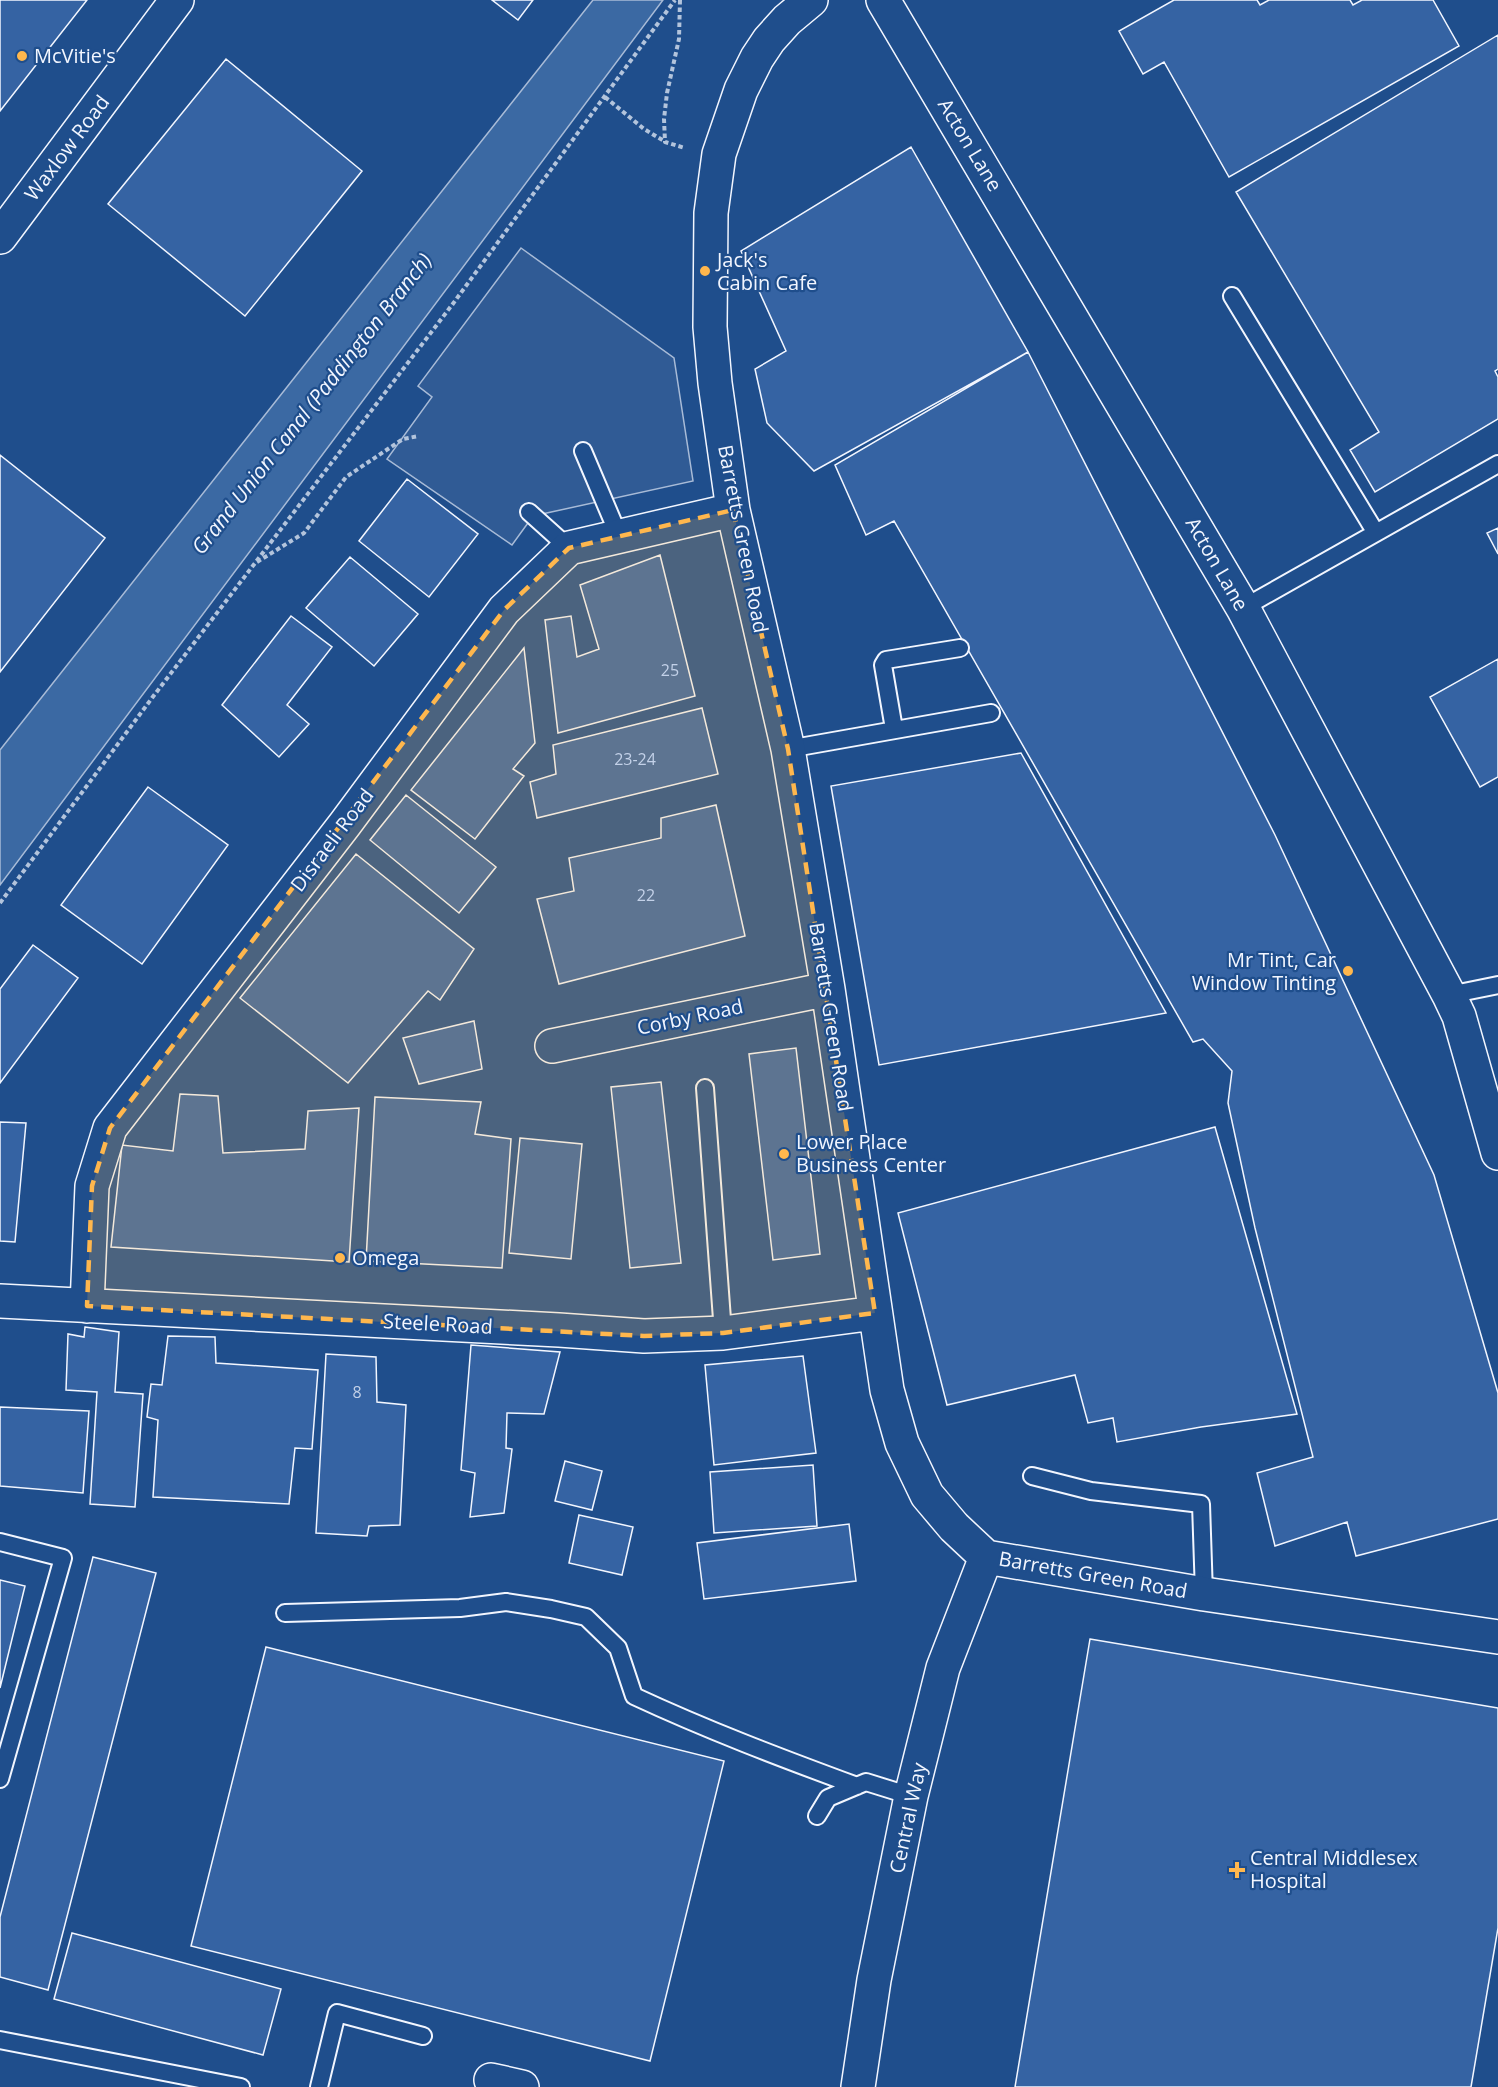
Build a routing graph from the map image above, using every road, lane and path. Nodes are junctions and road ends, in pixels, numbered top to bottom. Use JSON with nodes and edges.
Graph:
{"nodes":[{"id":1,"x":177,"y":0,"type":"edge"},
{"id":2,"x":675,"y":0,"type":"edge"},
{"id":3,"x":680,"y":0,"type":"edge"},
{"id":4,"x":811,"y":0,"type":"edge"},
{"id":5,"x":883,"y":0,"type":"edge"},
{"id":6,"x":605,"y":97,"type":"junction"},
{"id":7,"x":665,"y":142,"type":"junction"},
{"id":8,"x":693,"y":150,"type":"dead end"},
{"id":9,"x":0,"y":237,"type":"edge"},
{"id":10,"x":1232,"y":296,"type":"dead end"},
{"id":11,"x":419,"y":436,"type":"dead end"},
{"id":12,"x":583,"y":451,"type":"dead end"},
{"id":13,"x":1498,"y":464,"type":"edge"},
{"id":14,"x":733,"y":510,"type":"junction"},
{"id":15,"x":529,"y":512,"type":"dead end"},
{"id":16,"x":1376,"y":533,"type":"junction"},
{"id":17,"x":620,"y":536,"type":"junction"},
{"id":18,"x":569,"y":548,"type":"junction"},
{"id":19,"x":254,"y":564,"type":"junction"},
{"id":20,"x":1243,"y":608,"type":"junction"},
{"id":21,"x":960,"y":648,"type":"dead end"},
{"id":22,"x":991,"y":713,"type":"dead end"},
{"id":23,"x":894,"y":729,"type":"junction"},
{"id":24,"x":788,"y":749,"type":"junction"},
{"id":25,"x":0,"y":903,"type":"edge"},
{"id":26,"x":1498,"y":985,"type":"edge"},
{"id":27,"x":828,"y":989,"type":"junction"},
{"id":28,"x":1449,"y":995,"type":"junction"},
{"id":29,"x":552,"y":1046,"type":"dead end"},
{"id":30,"x":705,"y":1088,"type":"dead end"},
{"id":31,"x":1498,"y":1153,"type":"edge"},
{"id":32,"x":0,"y":1301,"type":"edge"},
{"id":33,"x":87,"y":1306,"type":"junction"},
{"id":34,"x":875,"y":1313,"type":"junction"},
{"id":35,"x":723,"y":1333,"type":"junction"},
{"id":36,"x":1032,"y":1476,"type":"dead end"},
{"id":37,"x":0,"y":1542,"type":"edge"},
{"id":38,"x":986,"y":1557,"type":"junction"},
{"id":39,"x":1204,"y":1594,"type":"junction"},
{"id":40,"x":285,"y":1613,"type":"dead end"},
{"id":41,"x":1498,"y":1637,"type":"edge"},
{"id":42,"x":0,"y":1779,"type":"edge"},
{"id":43,"x":857,"y":1786,"type":"junction"},
{"id":44,"x":911,"y":1796,"type":"junction"},
{"id":45,"x":818,"y":1816,"type":"dead end"},
{"id":46,"x":423,"y":2036,"type":"dead end"},
{"id":47,"x":0,"y":2040,"type":"edge"},
{"id":48,"x":241,"y":2087,"type":"edge"},
{"id":49,"x":319,"y":2087,"type":"edge"},
{"id":50,"x":858,"y":2087,"type":"edge"}],
"edges":[{"from":1,"to":9,"type":"street","name":"Waxlow Road"},
{"from":2,"to":6,"type":"path"},
{"from":3,"to":7,"type":"path"},
{"from":4,"to":14,"type":"street","name":"Barretts Green Road"},
{"from":5,"to":20,"type":"street","name":"Acton Lane"},
{"from":6,"to":7,"type":"path"},
{"from":6,"to":19,"type":"path"},
{"from":7,"to":8,"type":"path"},
{"from":10,"to":16,"type":"lane"},
{"from":11,"to":19,"type":"path"},
{"from":12,"to":17,"type":"lane"},
{"from":13,"to":16,"type":"lane"},
{"from":14,"to":17,"type":"street"},
{"from":14,"to":24,"type":"street","name":"Barretts Green Road"},
{"from":15,"to":18,"type":"lane"},
{"from":16,"to":20,"type":"lane"},
{"from":17,"to":18,"type":"street"},
{"from":18,"to":33,"type":"street","name":"Disraeli Road"},
{"from":19,"to":25,"type":"path"},
{"from":20,"to":28,"type":"street","name":"Acton Lane"},
{"from":21,"to":23,"type":"lane"},
{"from":22,"to":23,"type":"lane"},
{"from":23,"to":24,"type":"lane"},
{"from":24,"to":27,"type":"street","name":"Barretts Green Road"},
{"from":26,"to":28,"type":"lane"},
{"from":27,"to":29,"type":"street","name":"Corby Road"},
{"from":27,"to":34,"type":"street","name":"Barretts Green Road"},
{"from":28,"to":31,"type":"street","name":"Acton Lane"},
{"from":30,"to":35,"type":"lane"},
{"from":32,"to":33,"type":"street","name":"Steele Road"},
{"from":33,"to":35,"type":"street","name":"Steele Road"},
{"from":34,"to":35,"type":"street","name":"Steele Road"},
{"from":34,"to":38,"type":"street","name":"Barretts Green Road"},
{"from":36,"to":39,"type":"lane"},
{"from":37,"to":42,"type":"lane"},
{"from":38,"to":39,"type":"street","name":"Barretts Green Road"},
{"from":38,"to":44,"type":"street","name":"Central Way"},
{"from":39,"to":41,"type":"street","name":"Barretts Green Road"},
{"from":40,"to":43,"type":"lane"},
{"from":43,"to":44,"type":"lane"},
{"from":43,"to":45,"type":"lane"},
{"from":44,"to":50,"type":"street","name":"Central Way"},
{"from":46,"to":49,"type":"lane"},
{"from":47,"to":48,"type":"lane"}]}
